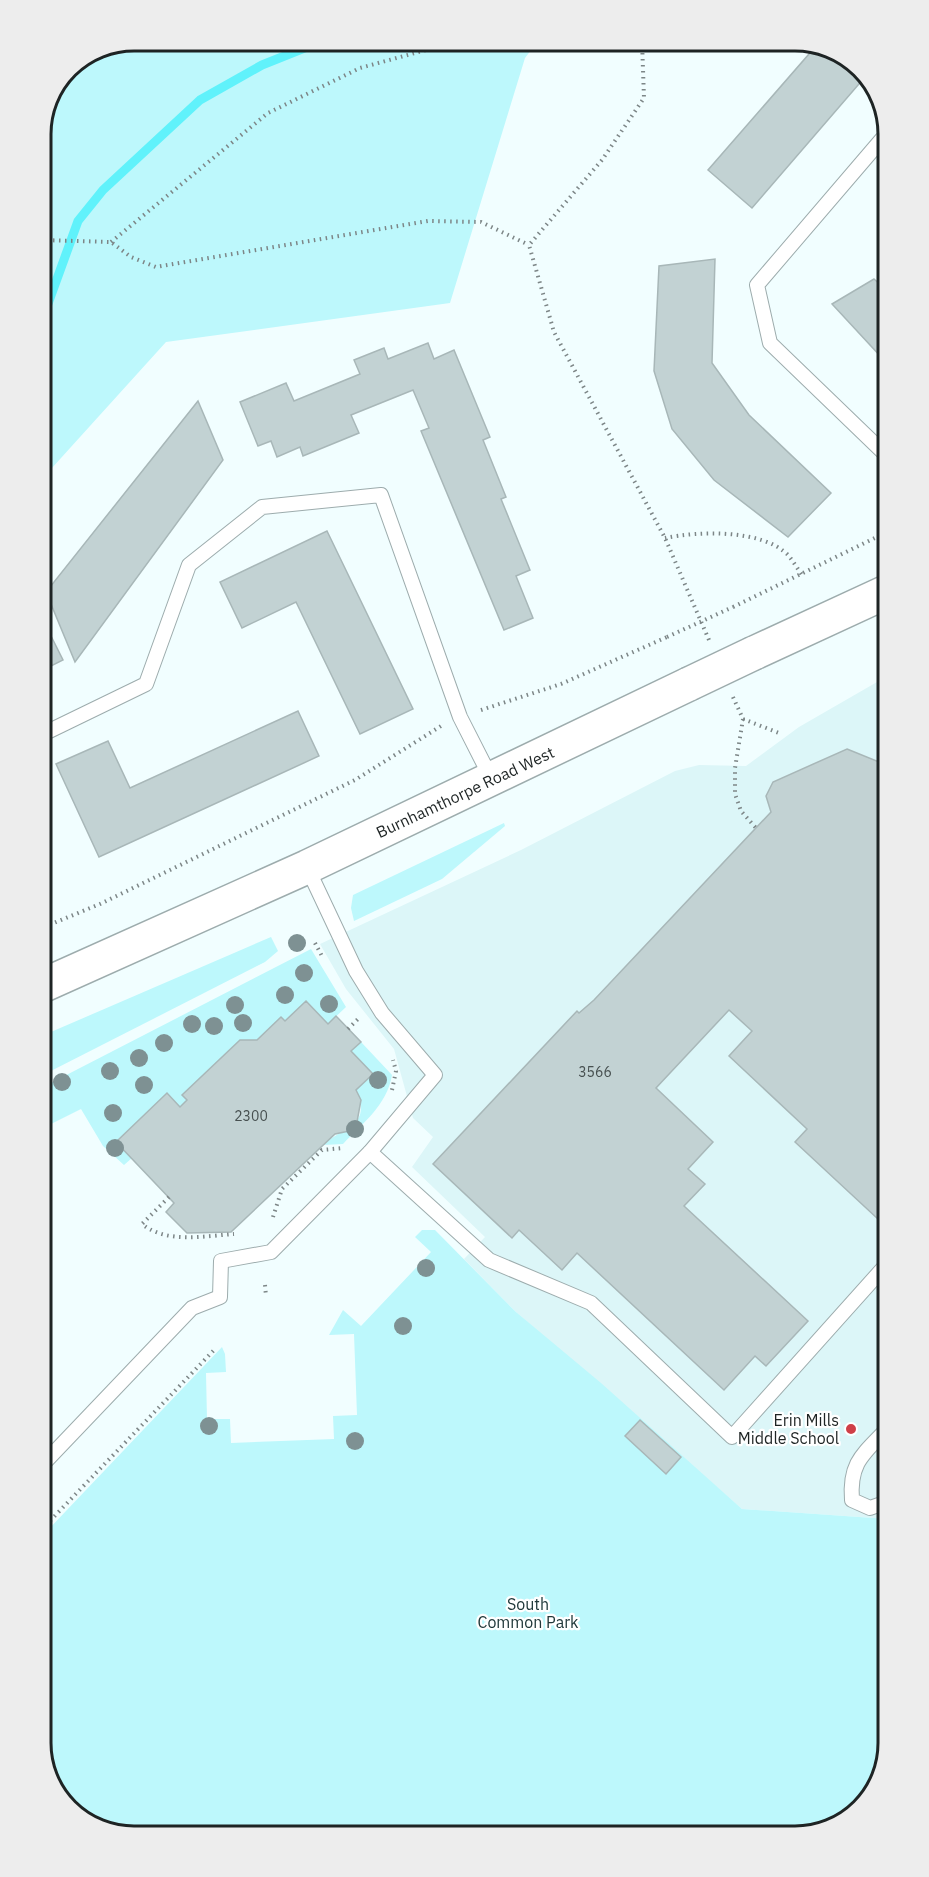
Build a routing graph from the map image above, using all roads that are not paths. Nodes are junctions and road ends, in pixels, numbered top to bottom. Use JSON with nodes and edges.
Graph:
{"nodes":[{"id":1,"x":878,"y":144,"type":"edge"},
{"id":2,"x":878,"y":447,"type":"edge"},
{"id":3,"x":878,"y":596,"type":"edge"},
{"id":4,"x":51,"y":730,"type":"edge"},
{"id":5,"x":492,"y":780,"type":"junction"},
{"id":6,"x":307,"y":867,"type":"junction"},
{"id":7,"x":51,"y":982,"type":"edge"},
{"id":8,"x":370,"y":1152,"type":"junction"},
{"id":9,"x":878,"y":1274,"type":"edge"},
{"id":10,"x":878,"y":1438,"type":"edge"},
{"id":11,"x":51,"y":1456,"type":"edge"},
{"id":12,"x":878,"y":1505,"type":"edge"}],
"edges":[{"from":1,"to":2,"type":"lane"},
{"from":3,"to":5,"type":"main road","name":"Burnhamthorpe Road West","bridge":true},
{"from":4,"to":5,"type":"lane"},
{"from":5,"to":6,"type":"main road","name":"Burnhamthorpe Road West"},
{"from":6,"to":7,"type":"main road","name":"Burnhamthorpe Road West"},
{"from":6,"to":8,"type":"lane"},
{"from":8,"to":9,"type":"lane"},
{"from":8,"to":11,"type":"lane"},
{"from":10,"to":12,"type":"lane"}]}
